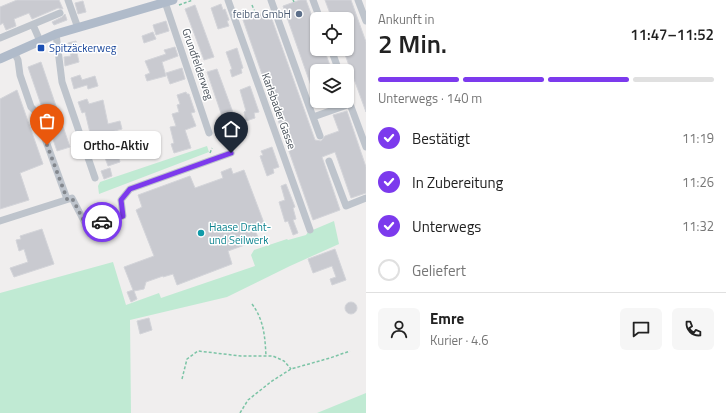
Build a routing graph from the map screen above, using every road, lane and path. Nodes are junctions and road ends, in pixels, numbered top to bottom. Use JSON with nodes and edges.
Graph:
{"nodes":[{"id":1,"x":68,"y":0,"type":"edge"},
{"id":2,"x":193,"y":0,"type":"edge"},
{"id":3,"x":228,"y":0,"type":"edge"},
{"id":4,"x":271,"y":0,"type":"edge"},
{"id":5,"x":313,"y":0,"type":"edge"},
{"id":6,"x":358,"y":0,"type":"edge"},
{"id":7,"x":170,"y":2,"type":"edge"},
{"id":8,"x":252,"y":5,"type":"dead end"},
{"id":9,"x":317,"y":12,"type":"edge"},
{"id":10,"x":60,"y":14,"type":"dead end"},
{"id":11,"x":256,"y":15,"type":"dead end"},
{"id":12,"x":366,"y":21,"type":"edge"},
{"id":13,"x":33,"y":25,"type":"junction"},
{"id":14,"x":78,"y":28,"type":"junction"},
{"id":15,"x":56,"y":34,"type":"junction"},
{"id":16,"x":0,"y":38,"type":"edge"},
{"id":17,"x":40,"y":41,"type":"junction"},
{"id":18,"x":14,"y":52,"type":"junction"},
{"id":19,"x":0,"y":59,"type":"edge"},
{"id":20,"x":339,"y":108,"type":"edge"},
{"id":21,"x":351,"y":108,"type":"edge"},
{"id":22,"x":313,"y":117,"type":"junction"},
{"id":23,"x":209,"y":133,"type":"dead end"},
{"id":24,"x":320,"y":136,"type":"dead end"},
{"id":25,"x":366,"y":147,"type":"edge"},
{"id":26,"x":231,"y":153,"type":"dead end"},
{"id":27,"x":329,"y":161,"type":"dead end"},
{"id":28,"x":96,"y":178,"type":"dead end"},
{"id":29,"x":366,"y":198,"type":"edge"},
{"id":30,"x":67,"y":199,"type":"junction"},
{"id":31,"x":0,"y":221,"type":"edge"},
{"id":32,"x":310,"y":230,"type":"dead end"},
{"id":33,"x":252,"y":304,"type":"dead end"},
{"id":34,"x":350,"y":351,"type":"dead end"},
{"id":35,"x":266,"y":356,"type":"junction"},
{"id":36,"x":291,"y":369,"type":"junction"},
{"id":37,"x":182,"y":379,"type":"dead end"},
{"id":38,"x":240,"y":413,"type":"edge"}],
"edges":[{"from":1,"to":14,"type":"street"},
{"from":2,"to":7,"type":"path"},
{"from":3,"to":32,"type":"street","name":"Karlsbader Gasse"},
{"from":4,"to":22,"type":"street"},
{"from":5,"to":9,"type":"street"},
{"from":6,"to":12,"type":"street"},
{"from":7,"to":14,"type":"main road"},
{"from":7,"to":23,"type":"street","name":"Grundfelderweg"},
{"from":8,"to":11,"type":"path"},
{"from":10,"to":13,"type":"street"},
{"from":13,"to":16,"type":"street"},
{"from":13,"to":17,"type":"street"},
{"from":14,"to":15,"type":"main road"},
{"from":15,"to":17,"type":"main road"},
{"from":15,"to":28,"type":"street"},
{"from":17,"to":18,"type":"main road"},
{"from":18,"to":19,"type":"main road"},
{"from":18,"to":30,"type":"street"},
{"from":20,"to":22,"type":"street"},
{"from":21,"to":25,"type":"street"},
{"from":22,"to":24,"type":"street"},
{"from":26,"to":30,"type":"street"},
{"from":27,"to":29,"type":"street"},
{"from":30,"to":31,"type":"street"},
{"from":33,"to":35,"type":"path"},
{"from":34,"to":36,"type":"path"},
{"from":35,"to":36,"type":"path"},
{"from":35,"to":37,"type":"path"},
{"from":36,"to":38,"type":"path"}]}
